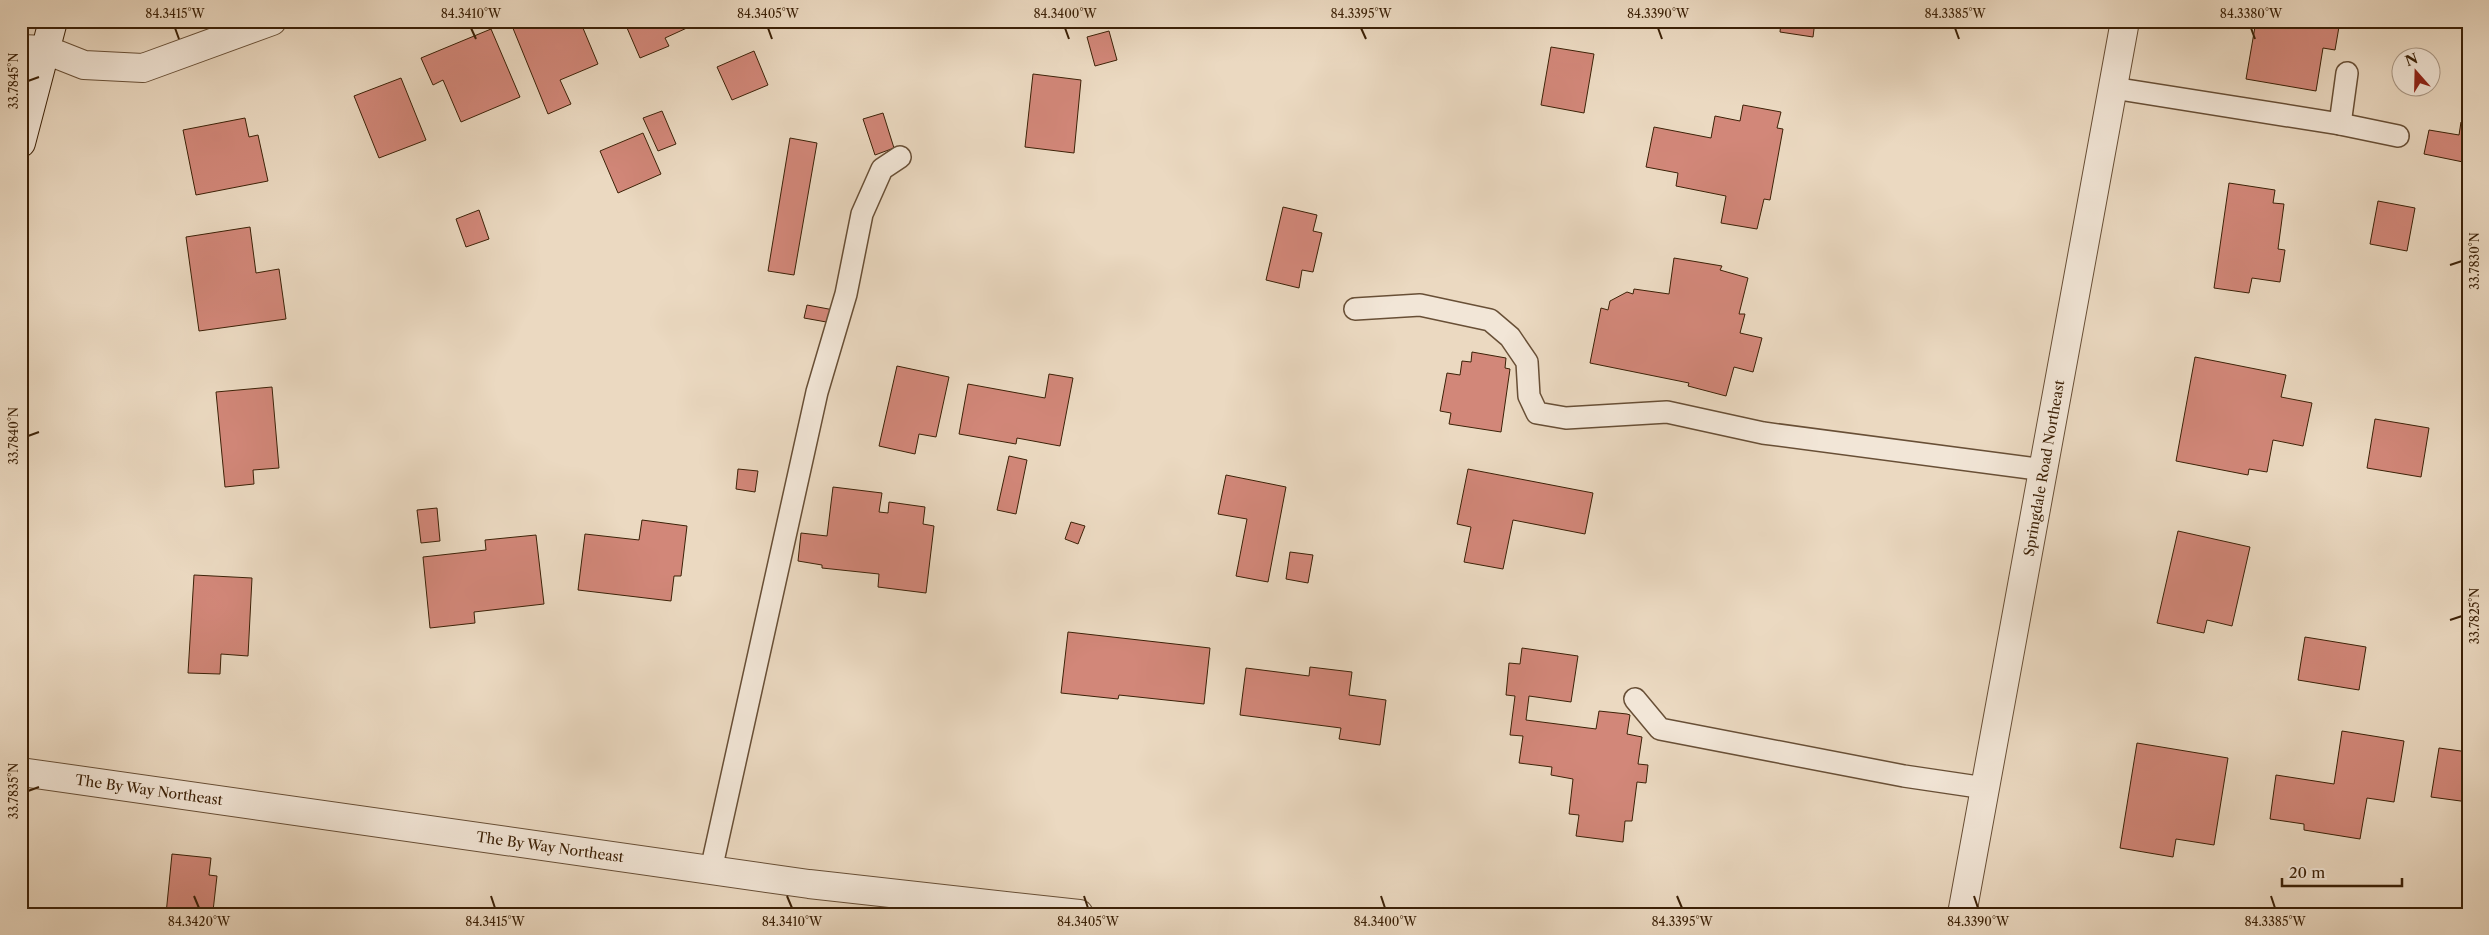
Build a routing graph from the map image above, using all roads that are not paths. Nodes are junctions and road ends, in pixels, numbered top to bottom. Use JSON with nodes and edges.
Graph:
{"nodes":[{"id":1,"x":53,"y":21,"type":"edge"},
{"id":2,"x":272,"y":21,"type":"edge"},
{"id":3,"x":2125,"y":21,"type":"edge"},
{"id":4,"x":34,"y":50,"type":"edge"},
{"id":5,"x":2347,"y":73,"type":"dead end"},
{"id":6,"x":2113,"y":88,"type":"junction"},
{"id":7,"x":2340,"y":124,"type":"junction"},
{"id":8,"x":2398,"y":136,"type":"dead end"},
{"id":9,"x":21,"y":143,"type":"edge"},
{"id":10,"x":900,"y":157,"type":"dead end"},
{"id":11,"x":1355,"y":309,"type":"dead end"},
{"id":12,"x":2044,"y":470,"type":"junction"},
{"id":13,"x":1636,"y":699,"type":"dead end"},
{"id":14,"x":21,"y":772,"type":"edge"},
{"id":15,"x":1985,"y":788,"type":"junction"},
{"id":16,"x":711,"y":870,"type":"junction"},
{"id":17,"x":1079,"y":914,"type":"edge"},
{"id":18,"x":1962,"y":914,"type":"edge"}],
"edges":[{"from":1,"to":4,"type":"street"},
{"from":2,"to":4,"type":"street"},
{"from":3,"to":6,"type":"street","name":"Springdale Road Northeast"},
{"from":4,"to":9,"type":"street"},
{"from":5,"to":7,"type":"lane"},
{"from":6,"to":7,"type":"lane"},
{"from":6,"to":12,"type":"street","name":"Springdale Road Northeast"},
{"from":7,"to":8,"type":"lane"},
{"from":10,"to":16,"type":"lane"},
{"from":11,"to":12,"type":"lane"},
{"from":12,"to":15,"type":"street","name":"Springdale Road Northeast"},
{"from":13,"to":15,"type":"lane"},
{"from":14,"to":16,"type":"street","name":"The By Way Northeast"},
{"from":15,"to":18,"type":"street","name":"Springdale Road Northeast"},
{"from":16,"to":17,"type":"street","name":"The By Way Northeast"}]}
